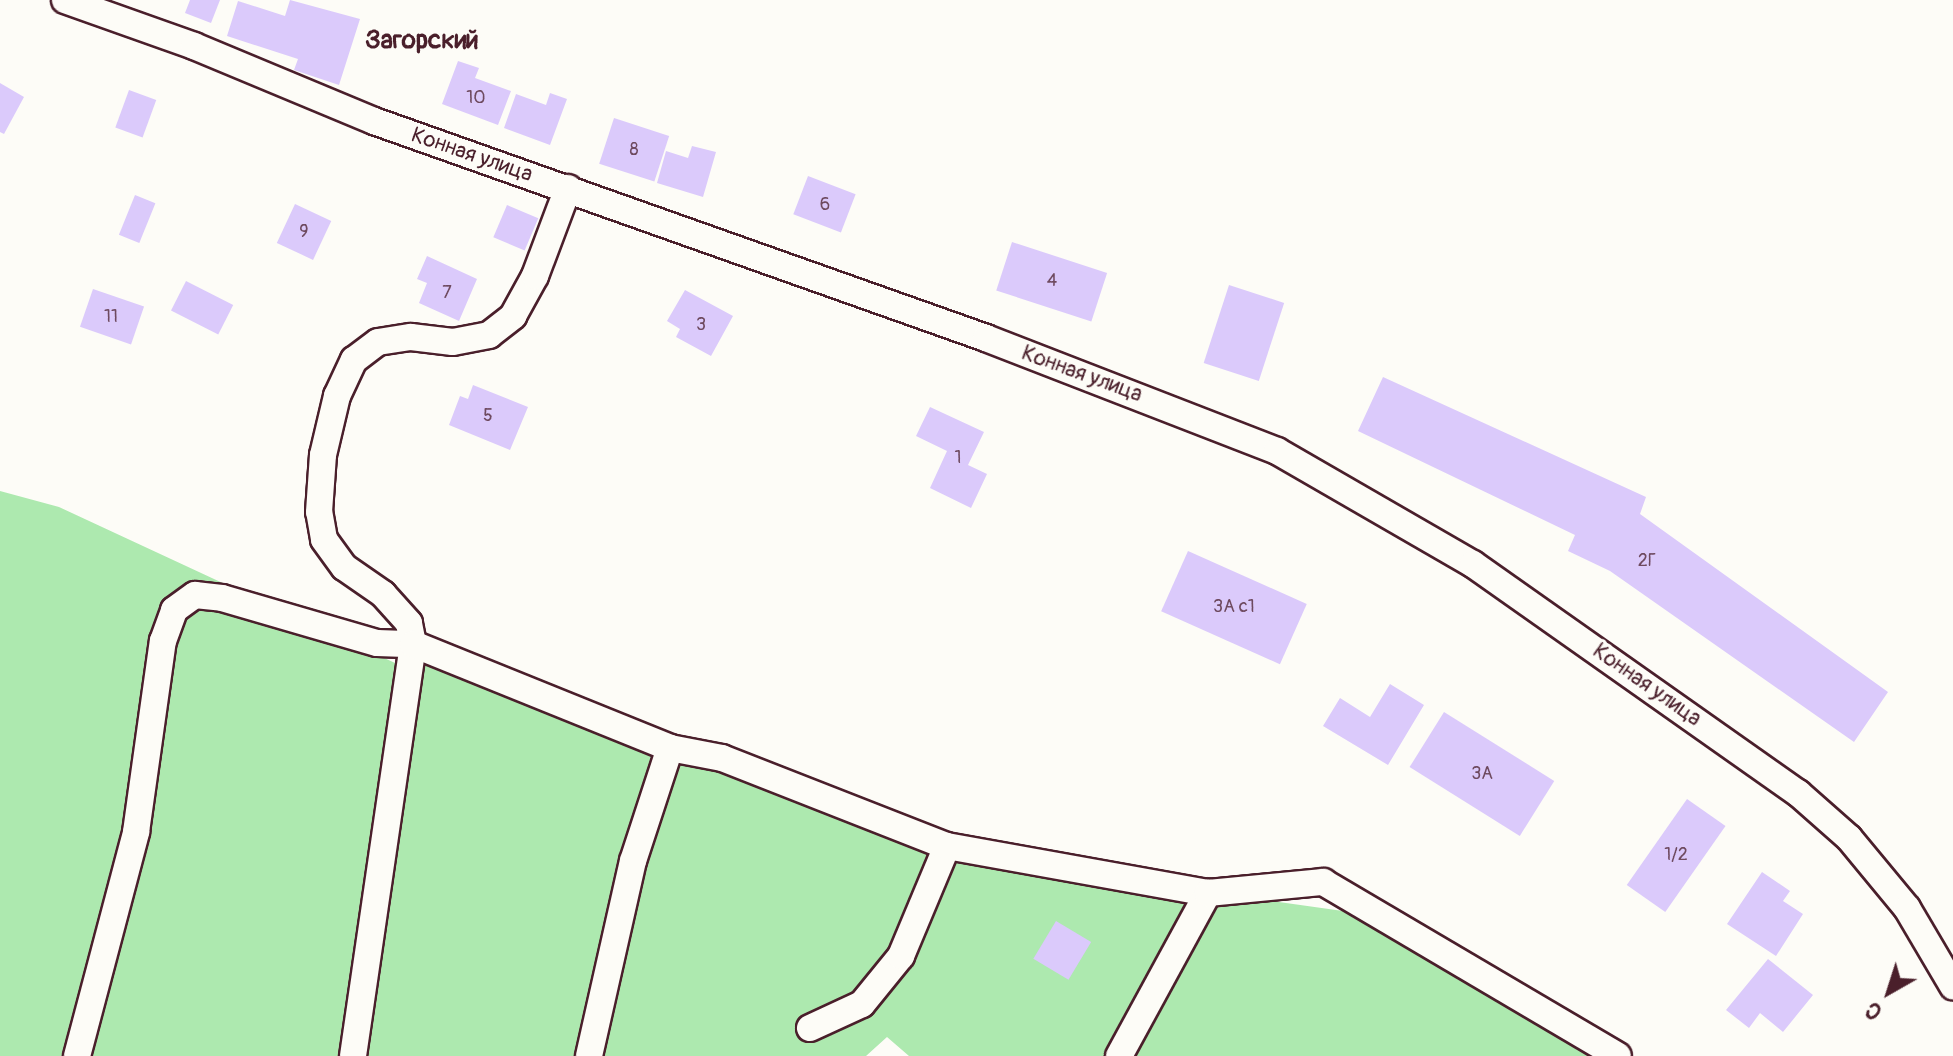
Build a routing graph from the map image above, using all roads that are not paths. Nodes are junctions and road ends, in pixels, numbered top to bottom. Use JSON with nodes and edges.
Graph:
{"nodes":[{"id":1,"x":65,"y":0,"type":"edge"},
{"id":2,"x":568,"y":188,"type":"junction"},
{"id":3,"x":413,"y":644,"type":"junction"},
{"id":4,"x":670,"y":748,"type":"junction"},
{"id":5,"x":947,"y":846,"type":"junction"},
{"id":6,"x":1208,"y":893,"type":"junction"},
{"id":7,"x":1953,"y":986,"type":"edge"},
{"id":8,"x":810,"y":1028,"type":"dead end"},
{"id":9,"x":77,"y":1056,"type":"edge"},
{"id":10,"x":353,"y":1056,"type":"edge"},
{"id":11,"x":589,"y":1056,"type":"edge"},
{"id":12,"x":1119,"y":1056,"type":"edge"},
{"id":13,"x":1618,"y":1056,"type":"edge"}],
"edges":[{"from":1,"to":2,"type":"street","name":"Конная улица"},
{"from":2,"to":3,"type":"street"},
{"from":2,"to":7,"type":"street","name":"Конная улица"},
{"from":3,"to":4,"type":"street"},
{"from":3,"to":9,"type":"street"},
{"from":3,"to":10,"type":"street"},
{"from":4,"to":5,"type":"street"},
{"from":4,"to":11,"type":"street"},
{"from":5,"to":6,"type":"street"},
{"from":5,"to":8,"type":"street"},
{"from":6,"to":12,"type":"street"},
{"from":6,"to":13,"type":"street"}]}
